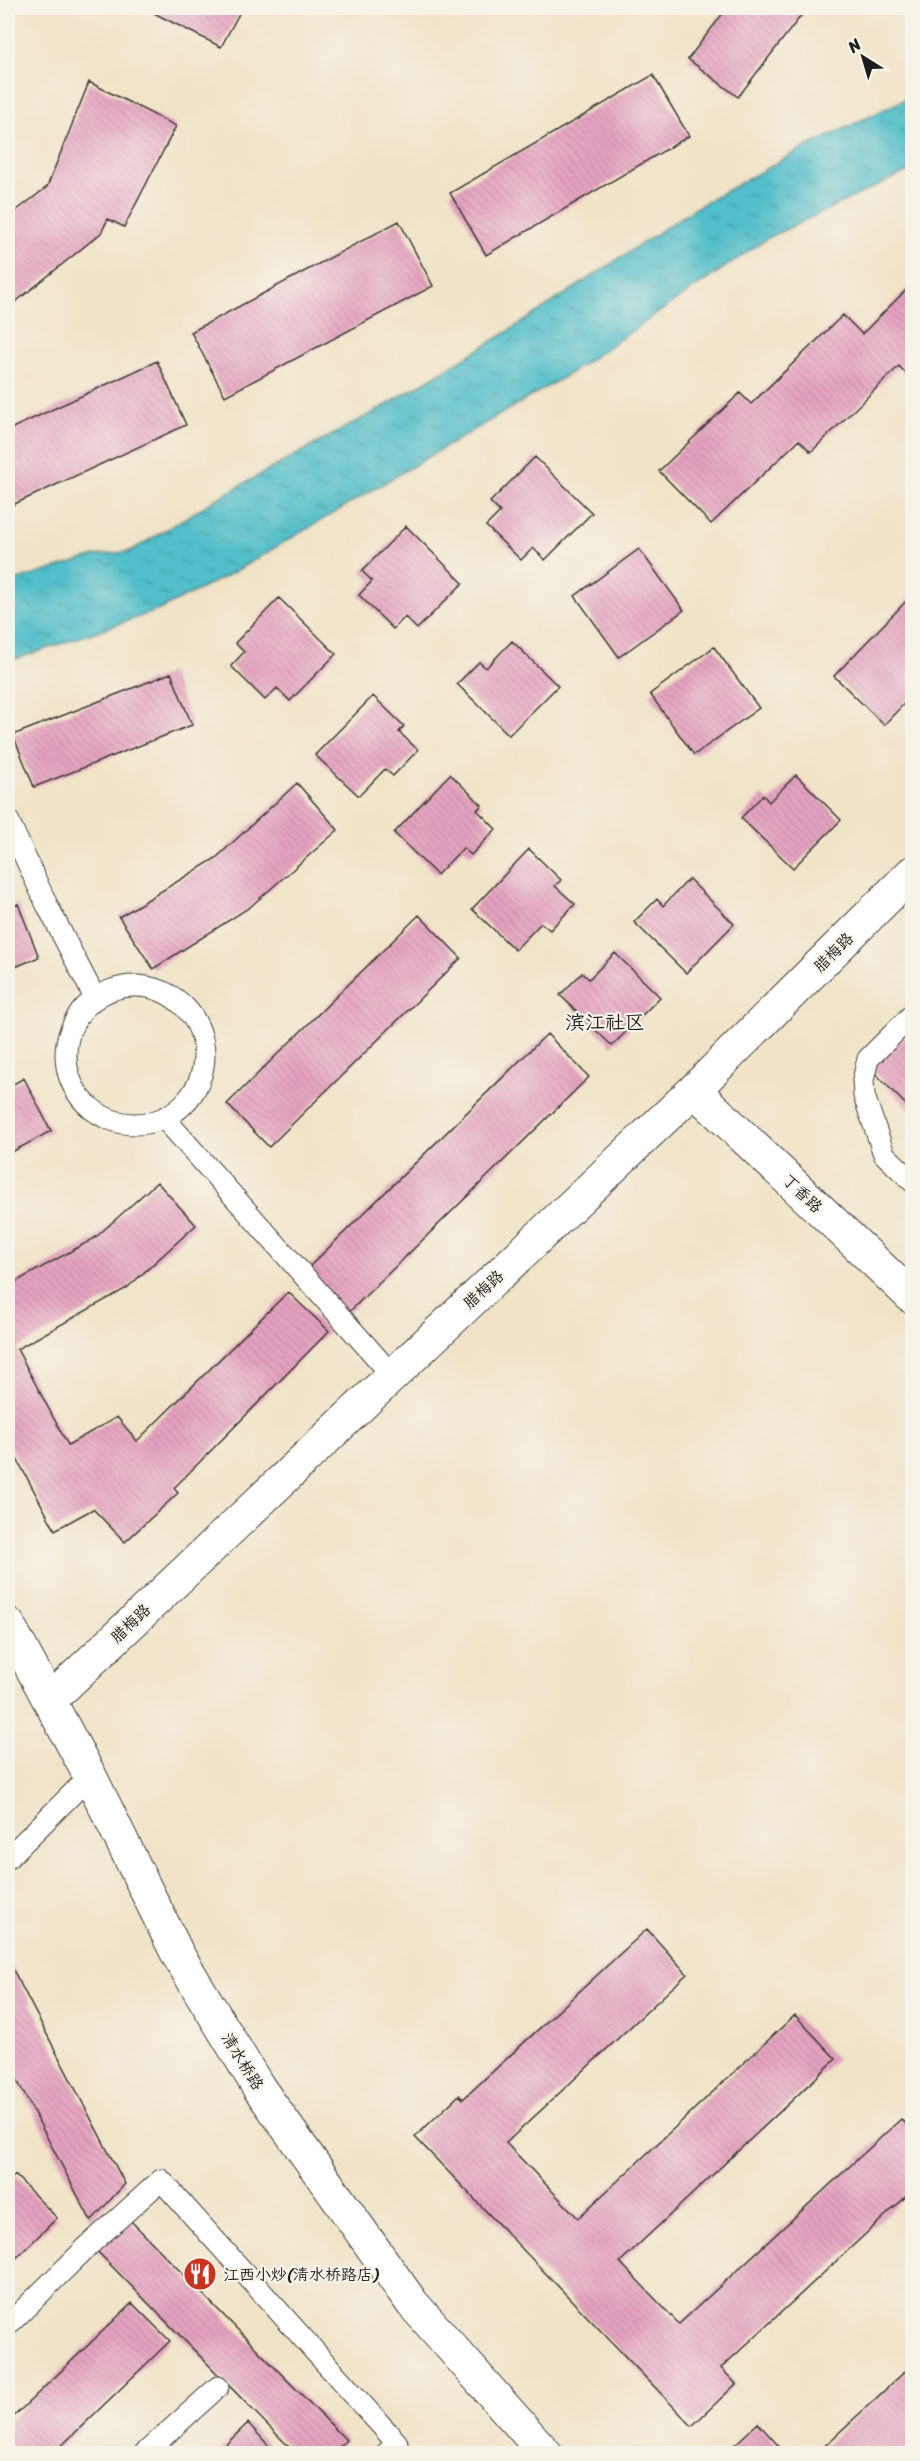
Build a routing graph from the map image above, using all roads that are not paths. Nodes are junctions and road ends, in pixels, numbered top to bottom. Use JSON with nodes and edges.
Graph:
{"nodes":[{"id":1,"x":8,"y":820,"type":"edge"},
{"id":2,"x":912,"y":873,"type":"edge"},
{"id":3,"x":95,"y":998,"type":"junction"},
{"id":4,"x":912,"y":1015,"type":"edge"},
{"id":5,"x":694,"y":1090,"type":"junction"},
{"id":6,"x":165,"y":1119,"type":"junction"},
{"id":7,"x":912,"y":1181,"type":"edge"},
{"id":8,"x":912,"y":1297,"type":"edge"},
{"id":9,"x":392,"y":1375,"type":"junction"},
{"id":10,"x":8,"y":1624,"type":"edge"},
{"id":11,"x":50,"y":1700,"type":"junction"},
{"id":12,"x":90,"y":1776,"type":"junction"},
{"id":13,"x":8,"y":1858,"type":"edge"},
{"id":14,"x":8,"y":2325,"type":"edge"},
{"id":15,"x":218,"y":2387,"type":"dead end"},
{"id":16,"x":144,"y":2454,"type":"edge"},
{"id":17,"x":386,"y":2454,"type":"edge"},
{"id":18,"x":546,"y":2454,"type":"edge"}],
"edges":[{"from":1,"to":3,"type":"lane"},
{"from":2,"to":5,"type":"street","name":"腊梅路"},
{"from":3,"to":6,"type":"lane"},
{"from":3,"to":6,"type":"lane"},
{"from":4,"to":7,"type":"lane"},
{"from":5,"to":8,"type":"street","name":"丁香路"},
{"from":5,"to":9,"type":"street","name":"腊梅路"},
{"from":6,"to":9,"type":"lane"},
{"from":9,"to":11,"type":"street","name":"腊梅路"},
{"from":10,"to":11,"type":"street","name":"清水桥路"},
{"from":11,"to":12,"type":"street","name":"清水桥路"},
{"from":12,"to":13,"type":"lane"},
{"from":12,"to":18,"type":"street","name":"清水桥路"},
{"from":14,"to":17,"type":"lane"},
{"from":15,"to":16,"type":"lane"}]}
